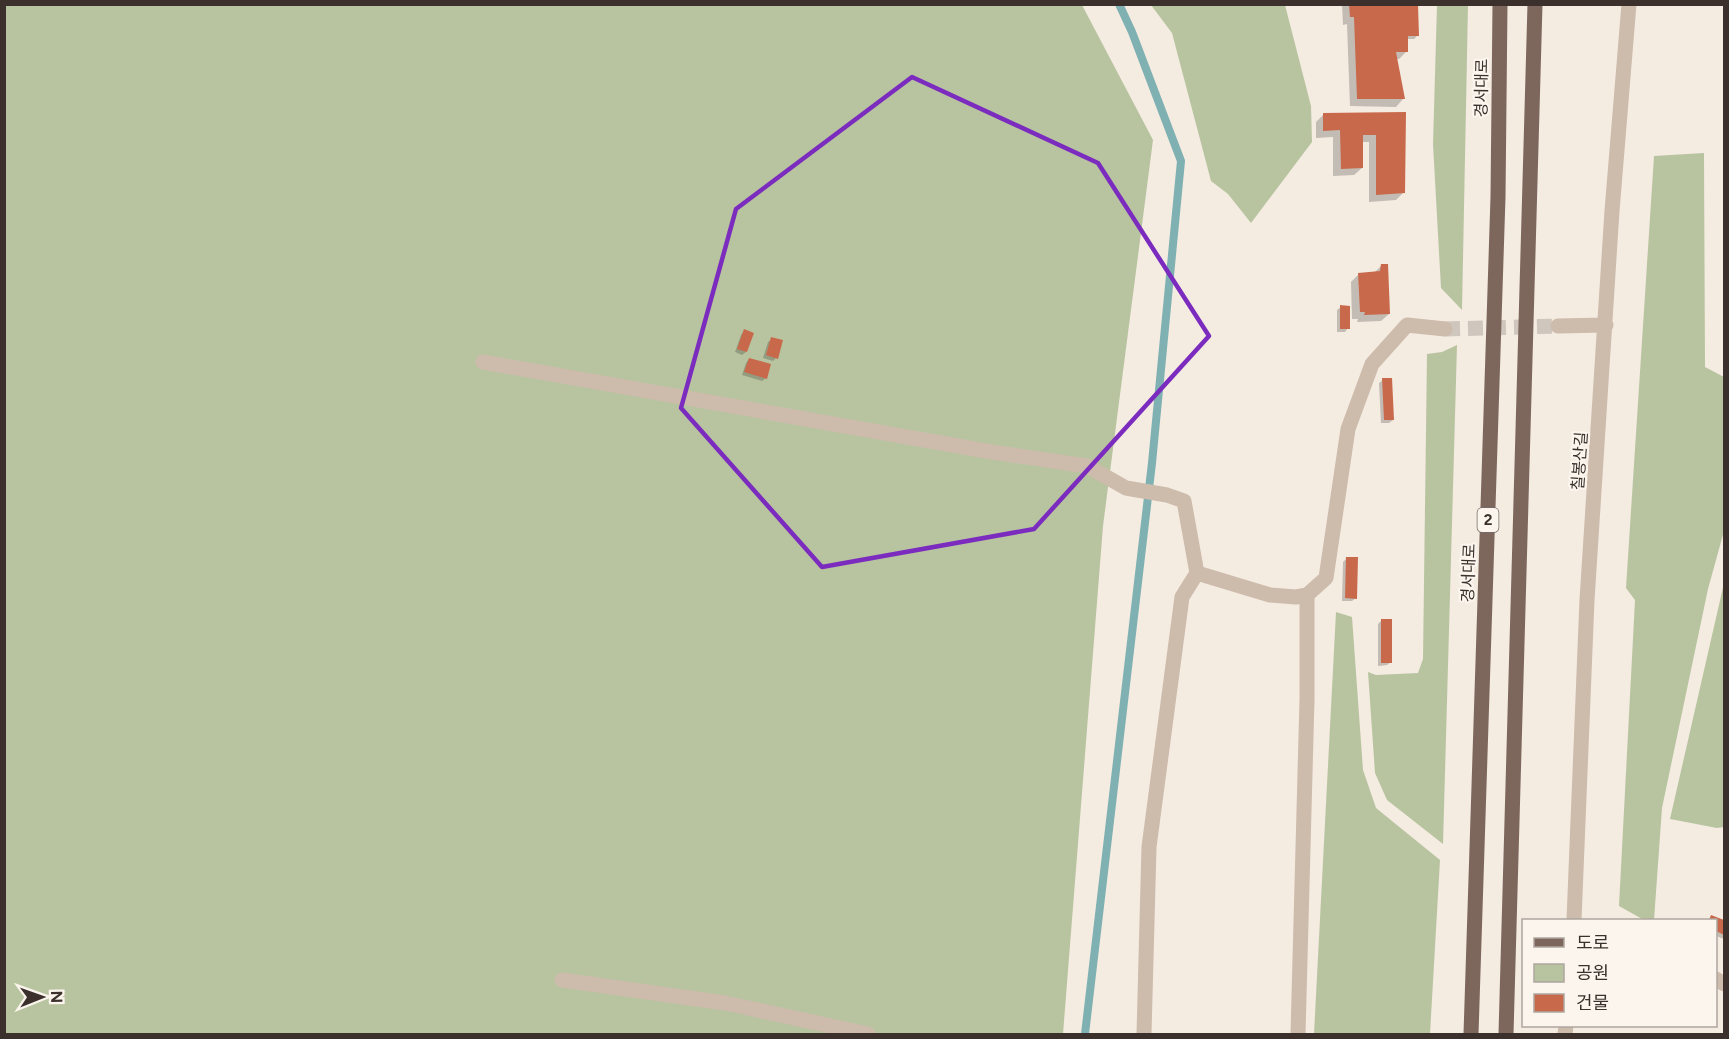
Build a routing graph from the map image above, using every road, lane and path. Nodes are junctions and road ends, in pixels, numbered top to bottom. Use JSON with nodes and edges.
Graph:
{"nodes":[{"id":1,"x":1500,"y":4,"type":"edge"},
{"id":2,"x":1535,"y":4,"type":"edge"},
{"id":3,"x":1629,"y":4,"type":"edge"},
{"id":4,"x":1606,"y":325,"type":"junction"},
{"id":5,"x":1558,"y":326,"type":"tunnel mouth"},
{"id":6,"x":1445,"y":328,"type":"tunnel mouth"},
{"id":7,"x":483,"y":362,"type":"dead end"},
{"id":8,"x":1197,"y":573,"type":"junction"},
{"id":9,"x":1307,"y":595,"type":"junction"},
{"id":10,"x":1577,"y":919,"type":"edge"},
{"id":11,"x":562,"y":980,"type":"dead end"},
{"id":12,"x":868,"y":1035,"type":"edge"},
{"id":13,"x":1144,"y":1035,"type":"edge"},
{"id":14,"x":1298,"y":1035,"type":"edge"},
{"id":15,"x":1472,"y":1035,"type":"edge"},
{"id":16,"x":1506,"y":1035,"type":"edge"}],
"edges":[{"from":1,"to":15,"type":"main road","name":"경서대로","number":"2"},
{"from":2,"to":16,"type":"main road","number":"2"},
{"from":3,"to":4,"type":"street","name":"칠봉산길"},
{"from":4,"to":5,"type":"street"},
{"from":4,"to":10,"type":"street","name":"칠봉산길"},
{"from":6,"to":9,"type":"street"},
{"from":7,"to":8,"type":"street"},
{"from":8,"to":9,"type":"street"},
{"from":8,"to":13,"type":"street"},
{"from":9,"to":14,"type":"street"},
{"from":11,"to":12,"type":"street"}]}
